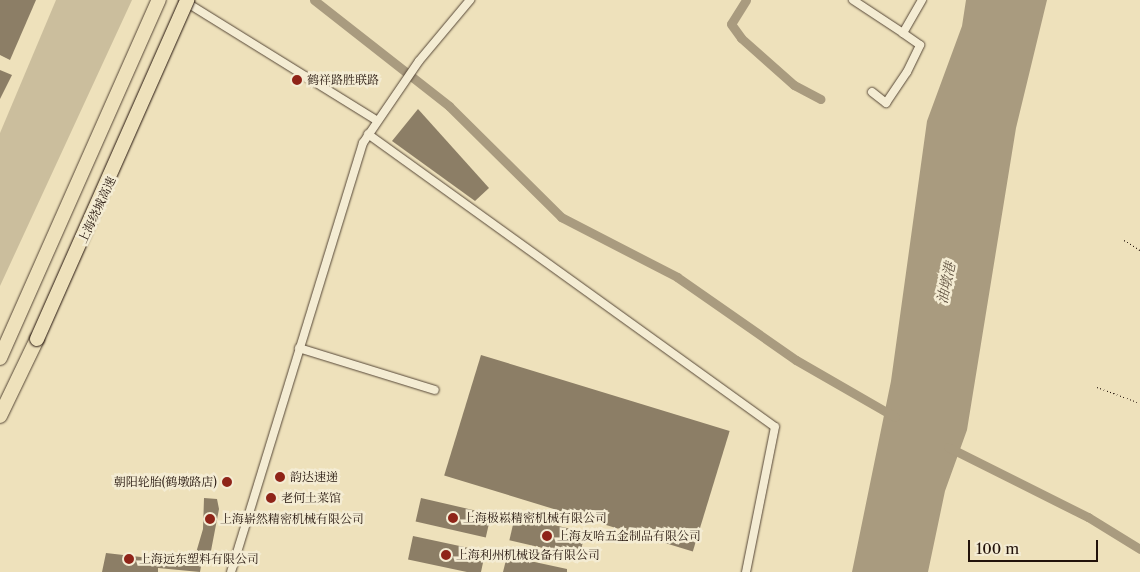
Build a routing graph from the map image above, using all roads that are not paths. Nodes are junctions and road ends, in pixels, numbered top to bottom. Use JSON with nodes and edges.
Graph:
{"nodes":[{"id":1,"x":159,"y":0,"type":"edge"},
{"id":2,"x":182,"y":0,"type":"edge"},
{"id":3,"x":187,"y":0,"type":"edge"},
{"id":4,"x":470,"y":0,"type":"edge"},
{"id":5,"x":853,"y":0,"type":"edge"},
{"id":6,"x":922,"y":0,"type":"edge"},
{"id":7,"x":903,"y":33,"type":"junction"},
{"id":8,"x":872,"y":92,"type":"dead end"},
{"id":9,"x":376,"y":120,"type":"junction"},
{"id":10,"x":368,"y":134,"type":"junction"},
{"id":11,"x":299,"y":348,"type":"junction"},
{"id":12,"x":0,"y":358,"type":"edge"},
{"id":13,"x":435,"y":390,"type":"dead end"},
{"id":14,"x":0,"y":416,"type":"edge"},
{"id":15,"x":231,"y":572,"type":"edge"},
{"id":16,"x":746,"y":572,"type":"edge"}],
"edges":[{"from":1,"to":12,"type":"highway","name":"上海绕城高速"},
{"from":2,"to":9,"type":"street"},
{"from":3,"to":14,"type":"highway","name":"上海绕城高速","bridge":true},
{"from":4,"to":9,"type":"street"},
{"from":5,"to":7,"type":"street"},
{"from":6,"to":7,"type":"street"},
{"from":7,"to":8,"type":"street"},
{"from":9,"to":10,"type":"street"},
{"from":10,"to":11,"type":"street"},
{"from":10,"to":16,"type":"street"},
{"from":11,"to":13,"type":"street"},
{"from":11,"to":15,"type":"street"}]}
